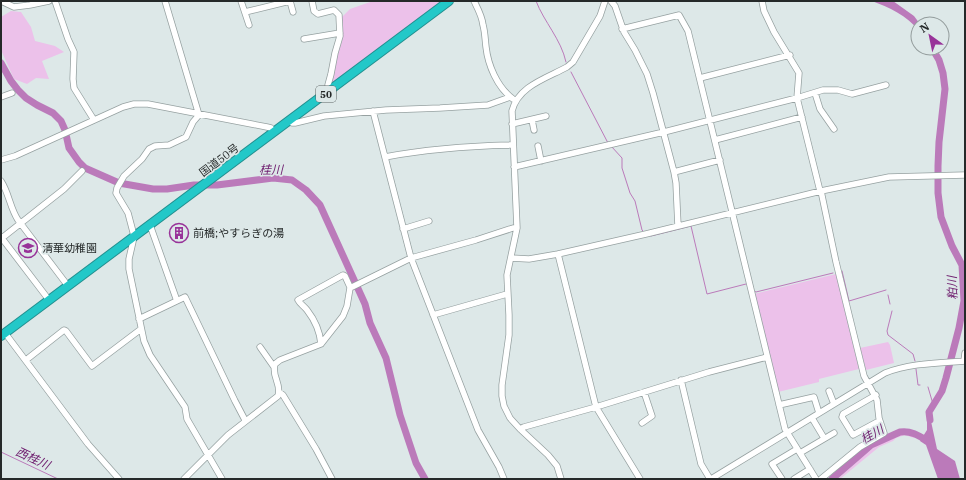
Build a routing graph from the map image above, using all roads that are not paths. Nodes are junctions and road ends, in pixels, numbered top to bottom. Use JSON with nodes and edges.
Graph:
{"nodes":[{"id":1,"x":49,"y":1,"type":"edge"},
{"id":2,"x":55,"y":1,"type":"edge"},
{"id":3,"x":165,"y":1,"type":"edge"},
{"id":4,"x":242,"y":1,"type":"edge"},
{"id":5,"x":290,"y":1,"type":"edge"},
{"id":6,"x":312,"y":1,"type":"edge"},
{"id":7,"x":449,"y":1,"type":"edge"},
{"id":8,"x":474,"y":1,"type":"edge"},
{"id":9,"x":605,"y":1,"type":"edge"},
{"id":10,"x":612,"y":1,"type":"edge"},
{"id":11,"x":762,"y":1,"type":"edge"},
{"id":12,"x":3,"y":2,"type":"edge"},
{"id":13,"x":245,"y":12,"type":"junction"},
{"id":14,"x":293,"y":12,"type":"dead end"},
{"id":15,"x":249,"y":25,"type":"dead end"},
{"id":16,"x":622,"y":29,"type":"junction"},
{"id":17,"x":340,"y":33,"type":"junction"},
{"id":18,"x":304,"y":39,"type":"dead end"},
{"id":19,"x":790,"y":55,"type":"junction"},
{"id":20,"x":700,"y":78,"type":"junction"},
{"id":21,"x":886,"y":85,"type":"dead end"},
{"id":22,"x":328,"y":92,"type":"junction"},
{"id":23,"x":12,"y":93,"type":"dead end"},
{"id":24,"x":815,"y":93,"type":"junction"},
{"id":25,"x":1,"y":97,"type":"edge"},
{"id":26,"x":797,"y":98,"type":"junction"},
{"id":27,"x":513,"y":99,"type":"junction"},
{"id":28,"x":373,"y":111,"type":"junction"},
{"id":29,"x":199,"y":113,"type":"junction"},
{"id":30,"x":546,"y":116,"type":"dead end"},
{"id":31,"x":802,"y":118,"type":"junction"},
{"id":32,"x":94,"y":120,"type":"junction"},
{"id":33,"x":290,"y":120,"type":"junction"},
{"id":34,"x":532,"y":120,"type":"junction"},
{"id":35,"x":710,"y":120,"type":"junction"},
{"id":36,"x":512,"y":124,"type":"junction"},
{"id":37,"x":834,"y":129,"type":"dead end"},
{"id":38,"x":534,"y":130,"type":"dead end"},
{"id":39,"x":274,"y":132,"type":"junction"},
{"id":40,"x":664,"y":132,"type":"junction"},
{"id":41,"x":715,"y":140,"type":"junction"},
{"id":42,"x":512,"y":145,"type":"junction"},
{"id":43,"x":538,"y":146,"type":"dead end"},
{"id":44,"x":385,"y":157,"type":"junction"},
{"id":45,"x":1,"y":160,"type":"edge"},
{"id":46,"x":720,"y":160,"type":"junction"},
{"id":47,"x":541,"y":161,"type":"junction"},
{"id":48,"x":514,"y":168,"type":"junction"},
{"id":49,"x":82,"y":171,"type":"dead end"},
{"id":50,"x":674,"y":172,"type":"junction"},
{"id":51,"x":965,"y":175,"type":"edge"},
{"id":52,"x":1,"y":181,"type":"edge"},
{"id":53,"x":821,"y":191,"type":"junction"},
{"id":54,"x":733,"y":212,"type":"junction"},
{"id":55,"x":429,"y":221,"type":"dead end"},
{"id":56,"x":21,"y":224,"type":"junction"},
{"id":57,"x":150,"y":224,"type":"junction"},
{"id":58,"x":678,"y":226,"type":"junction"},
{"id":59,"x":517,"y":228,"type":"junction"},
{"id":60,"x":403,"y":229,"type":"junction"},
{"id":61,"x":2,"y":237,"type":"edge"},
{"id":62,"x":134,"y":237,"type":"junction"},
{"id":63,"x":558,"y":254,"type":"junction"},
{"id":64,"x":410,"y":258,"type":"junction"},
{"id":65,"x":511,"y":258,"type":"junction"},
{"id":66,"x":68,"y":286,"type":"junction"},
{"id":67,"x":352,"y":287,"type":"junction"},
{"id":68,"x":507,"y":294,"type":"junction"},
{"id":69,"x":49,"y":300,"type":"junction"},
{"id":70,"x":177,"y":301,"type":"junction"},
{"id":71,"x":433,"y":315,"type":"junction"},
{"id":72,"x":139,"y":319,"type":"junction"},
{"id":73,"x":141,"y":329,"type":"junction"},
{"id":74,"x":3,"y":335,"type":"edge"},
{"id":75,"x":321,"y":344,"type":"junction"},
{"id":76,"x":260,"y":347,"type":"dead end"},
{"id":77,"x":965,"y":353,"type":"edge"},
{"id":78,"x":767,"y":357,"type":"junction"},
{"id":79,"x":26,"y":360,"type":"junction"},
{"id":80,"x":963,"y":361,"type":"edge"},
{"id":81,"x":274,"y":367,"type":"junction"},
{"id":82,"x":681,"y":380,"type":"junction"},
{"id":83,"x":867,"y":383,"type":"junction"},
{"id":84,"x":829,"y":390,"type":"dead end"},
{"id":85,"x":279,"y":392,"type":"junction"},
{"id":86,"x":644,"y":392,"type":"junction"},
{"id":87,"x":876,"y":395,"type":"junction"},
{"id":88,"x":834,"y":404,"type":"junction"},
{"id":89,"x":779,"y":406,"type":"junction"},
{"id":90,"x":596,"y":407,"type":"junction"},
{"id":91,"x":819,"y":413,"type":"junction"},
{"id":92,"x":812,"y":418,"type":"junction"},
{"id":93,"x":246,"y":420,"type":"junction"},
{"id":94,"x":879,"y":420,"type":"junction"},
{"id":95,"x":642,"y":423,"type":"dead end"},
{"id":96,"x":520,"y":429,"type":"junction"},
{"id":97,"x":834,"y":432,"type":"dead end"},
{"id":98,"x":787,"y":433,"type":"junction"},
{"id":99,"x":824,"y":438,"type":"junction"},
{"id":100,"x":798,"y":451,"type":"junction"},
{"id":101,"x":208,"y":455,"type":"junction"},
{"id":102,"x":810,"y":469,"type":"junction"},
{"id":103,"x":119,"y":479,"type":"edge"},
{"id":104,"x":184,"y":479,"type":"edge"},
{"id":105,"x":222,"y":479,"type":"edge"},
{"id":106,"x":332,"y":479,"type":"edge"},
{"id":107,"x":504,"y":479,"type":"edge"},
{"id":108,"x":561,"y":479,"type":"edge"},
{"id":109,"x":640,"y":479,"type":"edge"},
{"id":110,"x":710,"y":479,"type":"edge"},
{"id":111,"x":782,"y":479,"type":"edge"},
{"id":112,"x":794,"y":479,"type":"edge"},
{"id":113,"x":816,"y":479,"type":"edge"},
{"id":114,"x":821,"y":479,"type":"edge"}],
"edges":[{"from":1,"to":12,"type":"street"},
{"from":2,"to":32,"type":"street"},
{"from":3,"to":29,"type":"street"},
{"from":4,"to":13,"type":"street"},
{"from":5,"to":13,"type":"street"},
{"from":5,"to":14,"type":"street"},
{"from":6,"to":17,"type":"street"},
{"from":7,"to":22,"type":"highway","name":"国道50号","number":"50"},
{"from":8,"to":27,"type":"street"},
{"from":9,"to":27,"type":"street"},
{"from":10,"to":16,"type":"street"},
{"from":11,"to":19,"type":"street"},
{"from":13,"to":15,"type":"street"},
{"from":16,"to":20,"type":"street"},
{"from":16,"to":40,"type":"street"},
{"from":17,"to":18,"type":"street"},
{"from":17,"to":22,"type":"street"},
{"from":19,"to":20,"type":"street"},
{"from":19,"to":26,"type":"street"},
{"from":20,"to":35,"type":"street"},
{"from":21,"to":24,"type":"street"},
{"from":22,"to":33,"type":"highway","name":"国道50号","number":"50"},
{"from":23,"to":25,"type":"street"},
{"from":24,"to":26,"type":"street"},
{"from":24,"to":37,"type":"street"},
{"from":26,"to":31,"type":"street"},
{"from":26,"to":35,"type":"street"},
{"from":27,"to":28,"type":"street"},
{"from":27,"to":36,"type":"street"},
{"from":28,"to":33,"type":"street"},
{"from":28,"to":44,"type":"street"},
{"from":29,"to":32,"type":"street"},
{"from":29,"to":39,"type":"street"},
{"from":29,"to":62,"type":"street"},
{"from":30,"to":34,"type":"street"},
{"from":31,"to":41,"type":"street"},
{"from":31,"to":53,"type":"street"},
{"from":32,"to":45,"type":"street"},
{"from":33,"to":39,"type":"highway","name":"国道50号","number":"50"},
{"from":34,"to":36,"type":"street"},
{"from":34,"to":38,"type":"street"},
{"from":35,"to":40,"type":"street"},
{"from":35,"to":41,"type":"street"},
{"from":36,"to":42,"type":"street"},
{"from":39,"to":57,"type":"highway","name":"国道50号","number":"50"},
{"from":40,"to":47,"type":"street"},
{"from":40,"to":50,"type":"street"},
{"from":41,"to":46,"type":"street"},
{"from":42,"to":44,"type":"street"},
{"from":42,"to":48,"type":"street"},
{"from":43,"to":47,"type":"street"},
{"from":44,"to":60,"type":"street"},
{"from":46,"to":50,"type":"street"},
{"from":46,"to":54,"type":"street"},
{"from":47,"to":48,"type":"street"},
{"from":48,"to":59,"type":"street"},
{"from":49,"to":56,"type":"street"},
{"from":50,"to":58,"type":"street"},
{"from":51,"to":53,"type":"street"},
{"from":52,"to":56,"type":"street"},
{"from":53,"to":54,"type":"street"},
{"from":53,"to":83,"type":"street"},
{"from":54,"to":58,"type":"street"},
{"from":54,"to":78,"type":"street"},
{"from":55,"to":60,"type":"street"},
{"from":56,"to":61,"type":"street"},
{"from":56,"to":66,"type":"street"},
{"from":57,"to":62,"type":"highway","name":"国道50号","number":"50"},
{"from":57,"to":70,"type":"street"},
{"from":58,"to":63,"type":"street"},
{"from":59,"to":64,"type":"street"},
{"from":59,"to":65,"type":"street"},
{"from":60,"to":64,"type":"street"},
{"from":61,"to":69,"type":"street"},
{"from":62,"to":66,"type":"highway","name":"国道50号","number":"50"},
{"from":62,"to":72,"type":"street"},
{"from":63,"to":65,"type":"street"},
{"from":63,"to":90,"type":"street"},
{"from":64,"to":67,"type":"street"},
{"from":64,"to":71,"type":"street"},
{"from":65,"to":68,"type":"street"},
{"from":66,"to":69,"type":"highway","name":"国道50号","number":"50"},
{"from":67,"to":75,"type":"street"},
{"from":67,"to":75,"type":"street"},
{"from":68,"to":71,"type":"street"},
{"from":68,"to":96,"type":"street"},
{"from":69,"to":74,"type":"highway","name":"国道50号","number":"50"},
{"from":70,"to":72,"type":"street"},
{"from":70,"to":93,"type":"street"},
{"from":71,"to":107,"type":"street"},
{"from":72,"to":73,"type":"street"},
{"from":73,"to":79,"type":"street"},
{"from":73,"to":101,"type":"street"},
{"from":74,"to":79,"type":"street"},
{"from":75,"to":81,"type":"street"},
{"from":76,"to":81,"type":"street"},
{"from":77,"to":80,"type":"street"},
{"from":78,"to":82,"type":"street"},
{"from":78,"to":89,"type":"street"},
{"from":79,"to":103,"type":"street"},
{"from":80,"to":83,"type":"street"},
{"from":81,"to":85,"type":"street"},
{"from":82,"to":86,"type":"street"},
{"from":82,"to":110,"type":"street"},
{"from":83,"to":87,"type":"street"},
{"from":83,"to":88,"type":"street"},
{"from":84,"to":88,"type":"street"},
{"from":85,"to":93,"type":"street"},
{"from":85,"to":106,"type":"street"},
{"from":86,"to":90,"type":"street"},
{"from":86,"to":95,"type":"street"},
{"from":87,"to":94,"type":"street"},
{"from":87,"to":94,"type":"street"},
{"from":88,"to":91,"type":"street"},
{"from":89,"to":91,"type":"street"},
{"from":89,"to":98,"type":"street"},
{"from":90,"to":96,"type":"street"},
{"from":90,"to":109,"type":"street"},
{"from":91,"to":92,"type":"street"},
{"from":92,"to":98,"type":"street"},
{"from":92,"to":99,"type":"street"},
{"from":93,"to":101,"type":"street"},
{"from":94,"to":114,"type":"street"},
{"from":96,"to":108,"type":"street"},
{"from":97,"to":99,"type":"street"},
{"from":98,"to":100,"type":"street"},
{"from":98,"to":110,"type":"street"},
{"from":99,"to":100,"type":"street"},
{"from":100,"to":102,"type":"street"},
{"from":100,"to":111,"type":"street"},
{"from":101,"to":104,"type":"street"},
{"from":101,"to":105,"type":"street"},
{"from":102,"to":112,"type":"street"},
{"from":102,"to":113,"type":"street"}]}
